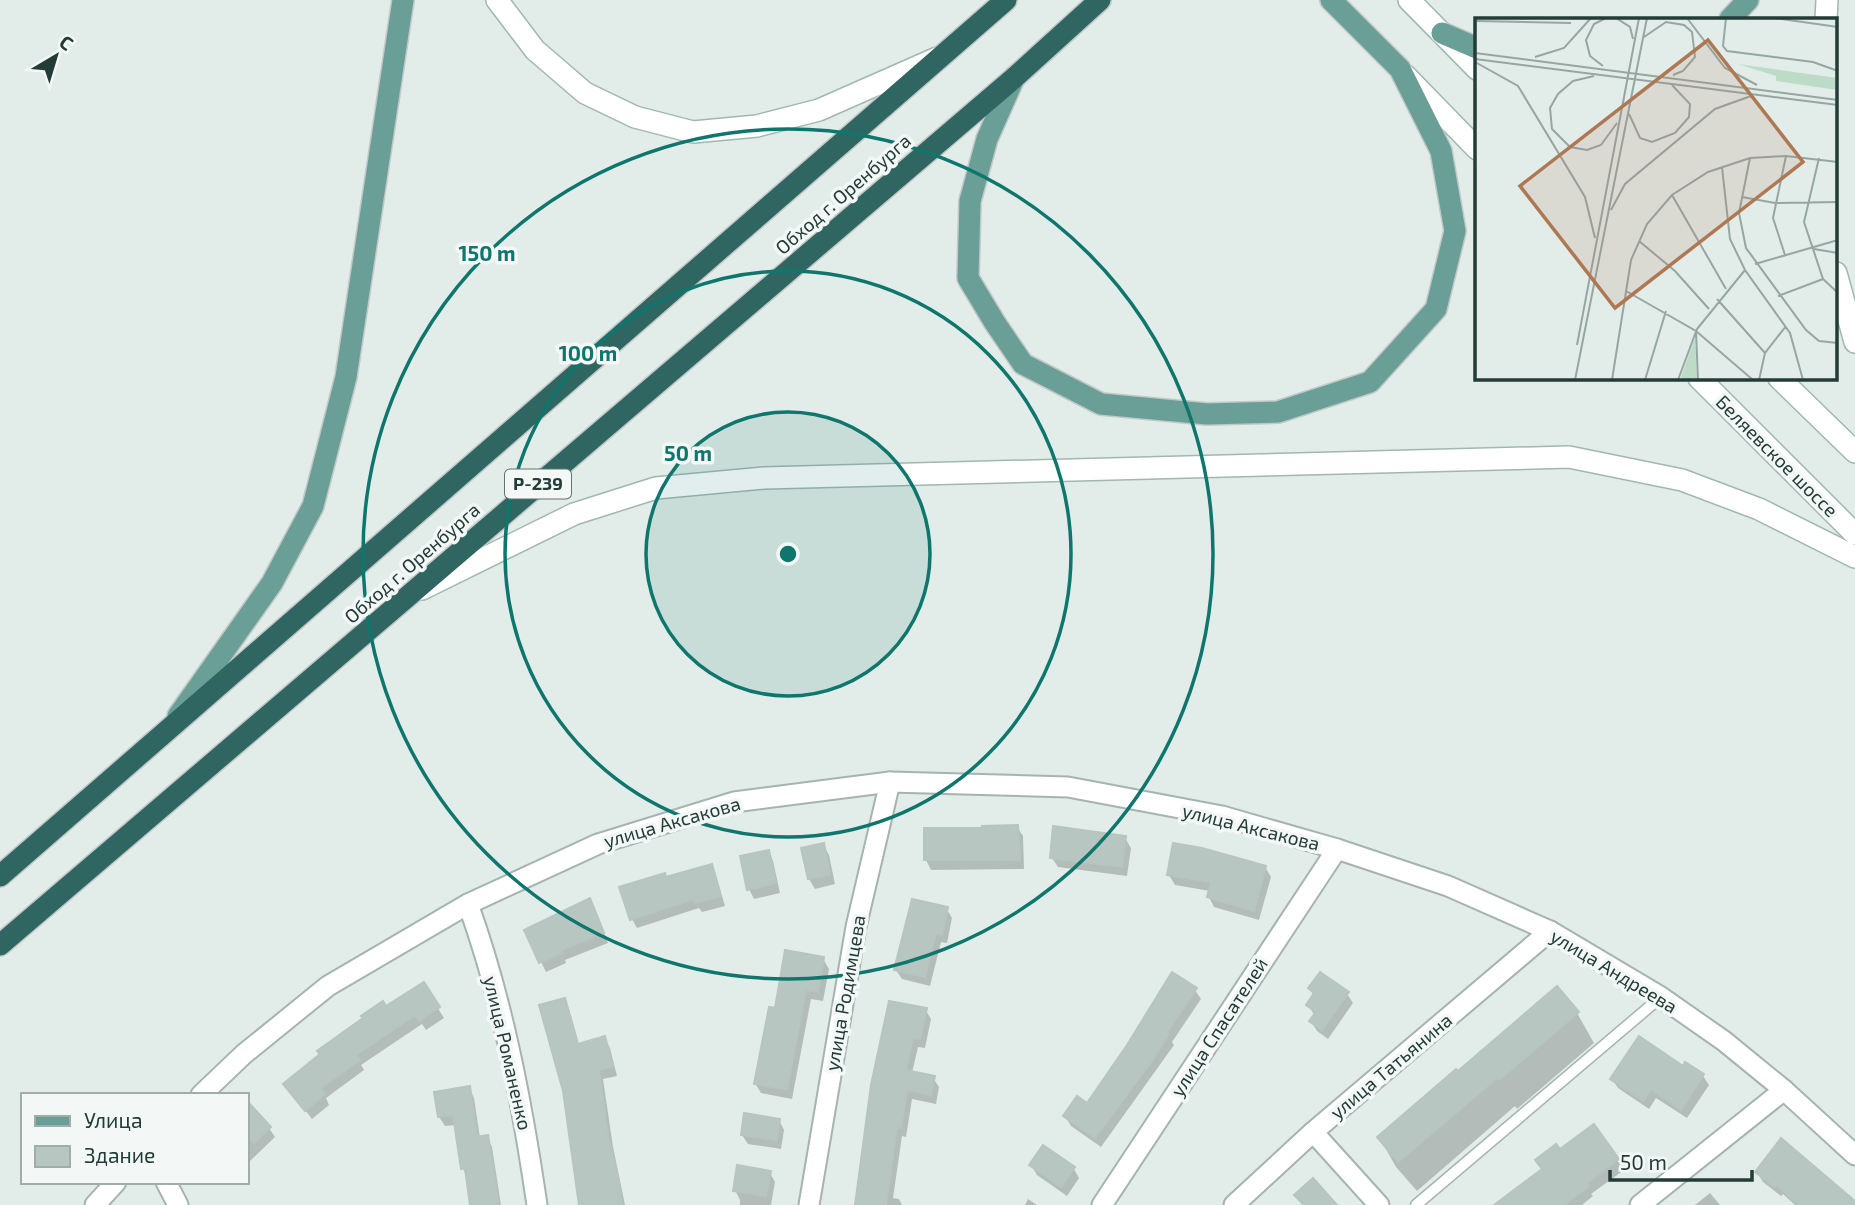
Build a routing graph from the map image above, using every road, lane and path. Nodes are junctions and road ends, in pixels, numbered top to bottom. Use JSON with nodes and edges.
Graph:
{"nodes":[{"id":1,"x":403,"y":0,"type":"edge"},
{"id":2,"x":497,"y":0,"type":"edge"},
{"id":3,"x":1006,"y":0,"type":"edge"},
{"id":4,"x":1100,"y":0,"type":"edge"},
{"id":5,"x":1331,"y":0,"type":"edge"},
{"id":6,"x":1409,"y":0,"type":"edge"},
{"id":7,"x":1748,"y":0,"type":"edge"},
{"id":8,"x":1827,"y":0,"type":"edge"},
{"id":9,"x":1731,"y":18,"type":"edge"},
{"id":10,"x":1826,"y":18,"type":"edge"},
{"id":11,"x":1442,"y":33,"type":"junction"},
{"id":12,"x":1475,"y":47,"type":"edge"},
{"id":13,"x":939,"y":57,"type":"junction"},
{"id":14,"x":1475,"y":67,"type":"edge"},
{"id":15,"x":1400,"y":69,"type":"junction"},
{"id":16,"x":1014,"y":78,"type":"junction"},
{"id":17,"x":1475,"y":147,"type":"edge"},
{"id":18,"x":1838,"y":280,"type":"edge"},
{"id":19,"x":1855,"y":342,"type":"edge"},
{"id":20,"x":1701,"y":380,"type":"edge"},
{"id":21,"x":1781,"y":380,"type":"edge"},
{"id":22,"x":1855,"y":452,"type":"edge"},
{"id":23,"x":1855,"y":534,"type":"edge"},
{"id":24,"x":1855,"y":557,"type":"edge"},
{"id":25,"x":407,"y":597,"type":"junction"},
{"id":26,"x":167,"y":732,"type":"junction"},
{"id":27,"x":890,"y":782,"type":"junction"},
{"id":28,"x":1336,"y":849,"type":"junction"},
{"id":29,"x":0,"y":876,"type":"edge"},
{"id":30,"x":468,"y":904,"type":"junction"},
{"id":31,"x":1550,"y":930,"type":"junction"},
{"id":32,"x":0,"y":945,"type":"edge"},
{"id":33,"x":1661,"y":997,"type":"junction"},
{"id":34,"x":1784,"y":1090,"type":"junction"},
{"id":35,"x":203,"y":1093,"type":"edge"},
{"id":36,"x":1313,"y":1132,"type":"junction"},
{"id":37,"x":1855,"y":1155,"type":"edge"},
{"id":38,"x":114,"y":1184,"type":"edge"},
{"id":39,"x":167,"y":1184,"type":"edge"},
{"id":40,"x":95,"y":1205,"type":"edge"},
{"id":41,"x":178,"y":1205,"type":"edge"},
{"id":42,"x":537,"y":1205,"type":"edge"},
{"id":43,"x":810,"y":1205,"type":"edge"},
{"id":44,"x":1102,"y":1205,"type":"edge"},
{"id":45,"x":1234,"y":1205,"type":"edge"},
{"id":46,"x":1379,"y":1205,"type":"edge"},
{"id":47,"x":1416,"y":1205,"type":"edge"},
{"id":48,"x":1640,"y":1205,"type":"edge"}],
"edges":[{"from":1,"to":26,"type":"main road"},
{"from":2,"to":13,"type":"main road"},
{"from":3,"to":13,"type":"highway","name":"Обход г. Оренбурга","number":"Р-239"},
{"from":4,"to":16,"type":"highway","name":"Обход г. Оренбурга","number":"Р-239"},
{"from":5,"to":15,"type":"main road"},
{"from":6,"to":11,"type":"main road"},
{"from":7,"to":9,"type":"main road"},
{"from":8,"to":10,"type":"main road"},
{"from":11,"to":12,"type":"main road"},
{"from":11,"to":14,"type":"main road"},
{"from":13,"to":26,"type":"highway","name":"Обход г. Оренбурга","number":"Р-239"},
{"from":15,"to":16,"type":"main road"},
{"from":15,"to":17,"type":"main road"},
{"from":16,"to":25,"type":"highway","name":"Обход г. Оренбурга","number":"Р-239"},
{"from":18,"to":19,"type":"main road"},
{"from":20,"to":23,"type":"main road","name":"Беляевское шоссе"},
{"from":21,"to":22,"type":"main road"},
{"from":24,"to":25,"type":"main road"},
{"from":25,"to":32,"type":"highway","name":"Обход г. Оренбурга","number":"Р-239"},
{"from":26,"to":29,"type":"highway","name":"Обход г. Оренбурга","number":"Р-239"},
{"from":27,"to":28,"type":"street","name":"улица Аксакова"},
{"from":27,"to":30,"type":"street","name":"улица Аксакова"},
{"from":27,"to":43,"type":"street","name":"улица Родимцева"},
{"from":28,"to":31,"type":"street","name":"улица Андреева"},
{"from":28,"to":44,"type":"street","name":"улица Спасателей"},
{"from":30,"to":35,"type":"street","name":"улица Аксакова"},
{"from":30,"to":42,"type":"street","name":"улица Романенко"},
{"from":31,"to":33,"type":"street","name":"улица Андреева"},
{"from":31,"to":36,"type":"street","name":"улица Татьянина"},
{"from":33,"to":34,"type":"street","name":"улица Андреева"},
{"from":33,"to":47,"type":"lane"},
{"from":34,"to":37,"type":"street","name":"улица Андреева"},
{"from":34,"to":48,"type":"street"},
{"from":36,"to":45,"type":"street","name":"улица Татьянина"},
{"from":36,"to":46,"type":"street"},
{"from":38,"to":40,"type":"street"},
{"from":39,"to":41,"type":"street"}]}
